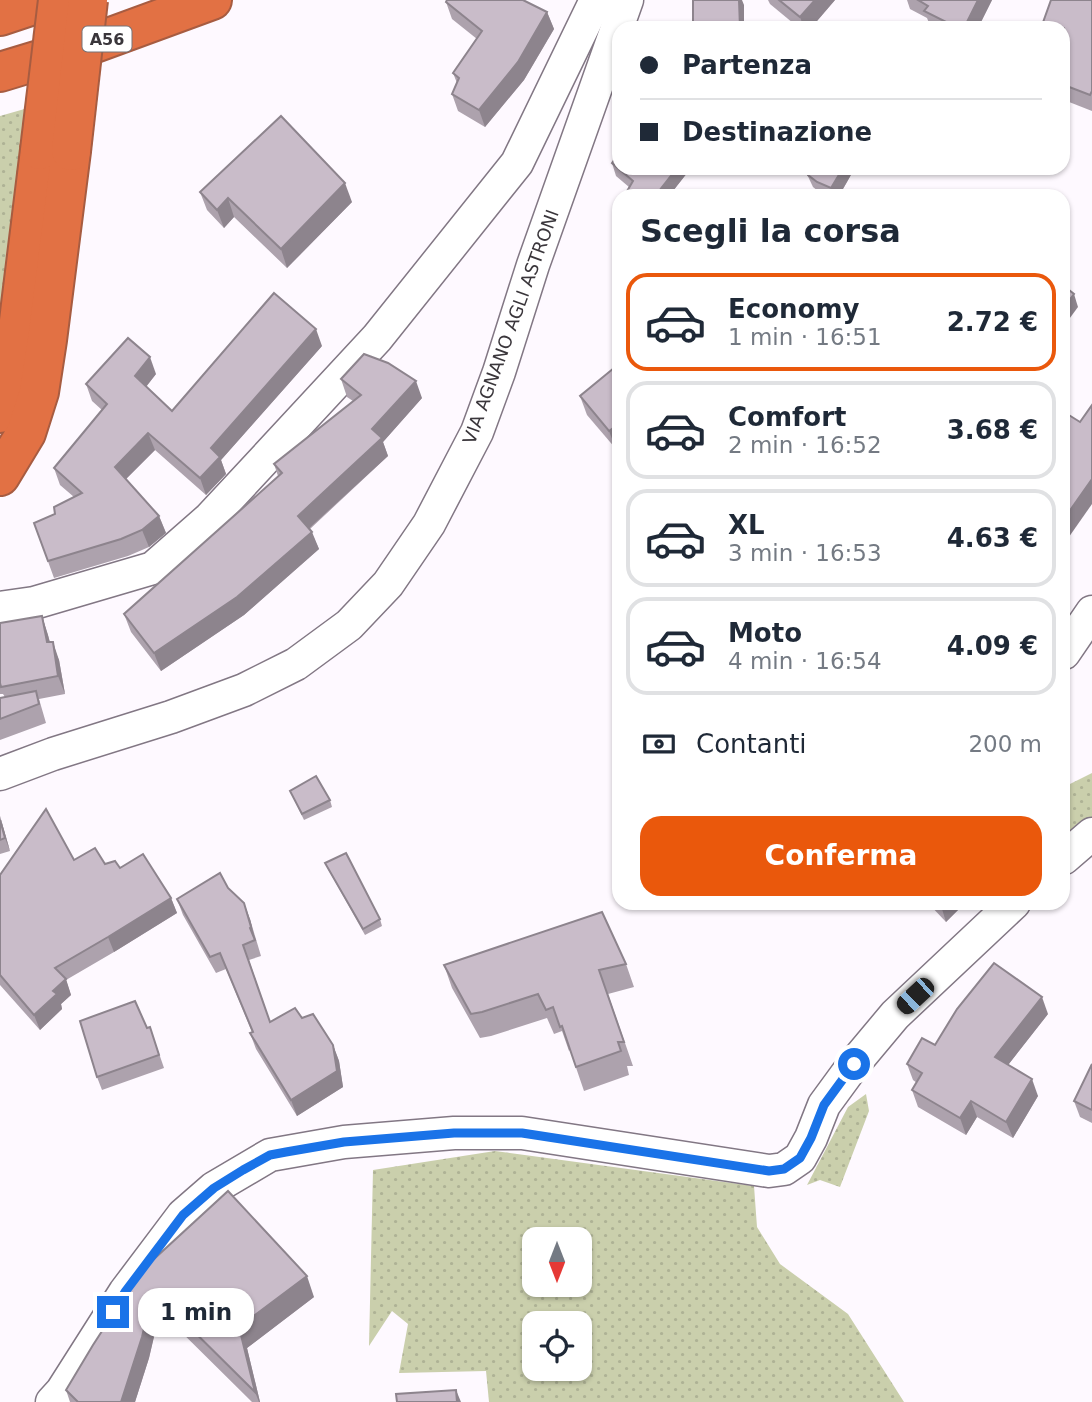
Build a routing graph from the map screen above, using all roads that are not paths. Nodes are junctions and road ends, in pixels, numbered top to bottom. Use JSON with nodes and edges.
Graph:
{"nodes":[{"id":1,"x":48,"y":0,"type":"edge"},
{"id":2,"x":58,"y":0,"type":"edge"},
{"id":3,"x":88,"y":0,"type":"edge"},
{"id":4,"x":596,"y":0,"type":"edge"},
{"id":5,"x":627,"y":0,"type":"edge"},
{"id":6,"x":207,"y":2,"type":"edge"},
{"id":7,"x":0,"y":16,"type":"edge"},
{"id":8,"x":620,"y":21,"type":"edge"},
{"id":9,"x":612,"y":42,"type":"edge"},
{"id":10,"x":0,"y":72,"type":"edge"},
{"id":11,"x":0,"y":99,"type":"edge"},
{"id":12,"x":56,"y":151,"type":"junction"},
{"id":13,"x":0,"y":413,"type":"edge"},
{"id":14,"x":0,"y":476,"type":"edge"},
{"id":15,"x":0,"y":608,"type":"edge"},
{"id":16,"x":1092,"y":612,"type":"edge"},
{"id":17,"x":1070,"y":644,"type":"edge"},
{"id":18,"x":0,"y":774,"type":"edge"},
{"id":19,"x":1092,"y":834,"type":"edge"},
{"id":20,"x":1070,"y":853,"type":"edge"},
{"id":21,"x":1007,"y":910,"type":"edge"},
{"id":22,"x":52,"y":1402,"type":"edge"}],
"edges":[{"from":1,"to":7,"type":"highway"},
{"from":2,"to":12,"type":"highway","bridge":true},
{"from":3,"to":12,"type":"highway","bridge":true},
{"from":4,"to":15,"type":"street"},
{"from":5,"to":8,"type":"street","name":"VIA AGNANO AGLI ASTRONI"},
{"from":6,"to":10,"type":"highway","number":"A56"},
{"from":6,"to":11,"type":"highway"},
{"from":9,"to":18,"type":"street","name":"VIA AGNANO AGLI ASTRONI"},
{"from":12,"to":13,"type":"highway"},
{"from":12,"to":14,"type":"highway"},
{"from":16,"to":17,"type":"street"},
{"from":19,"to":20,"type":"street"},
{"from":21,"to":22,"type":"street"}]}
